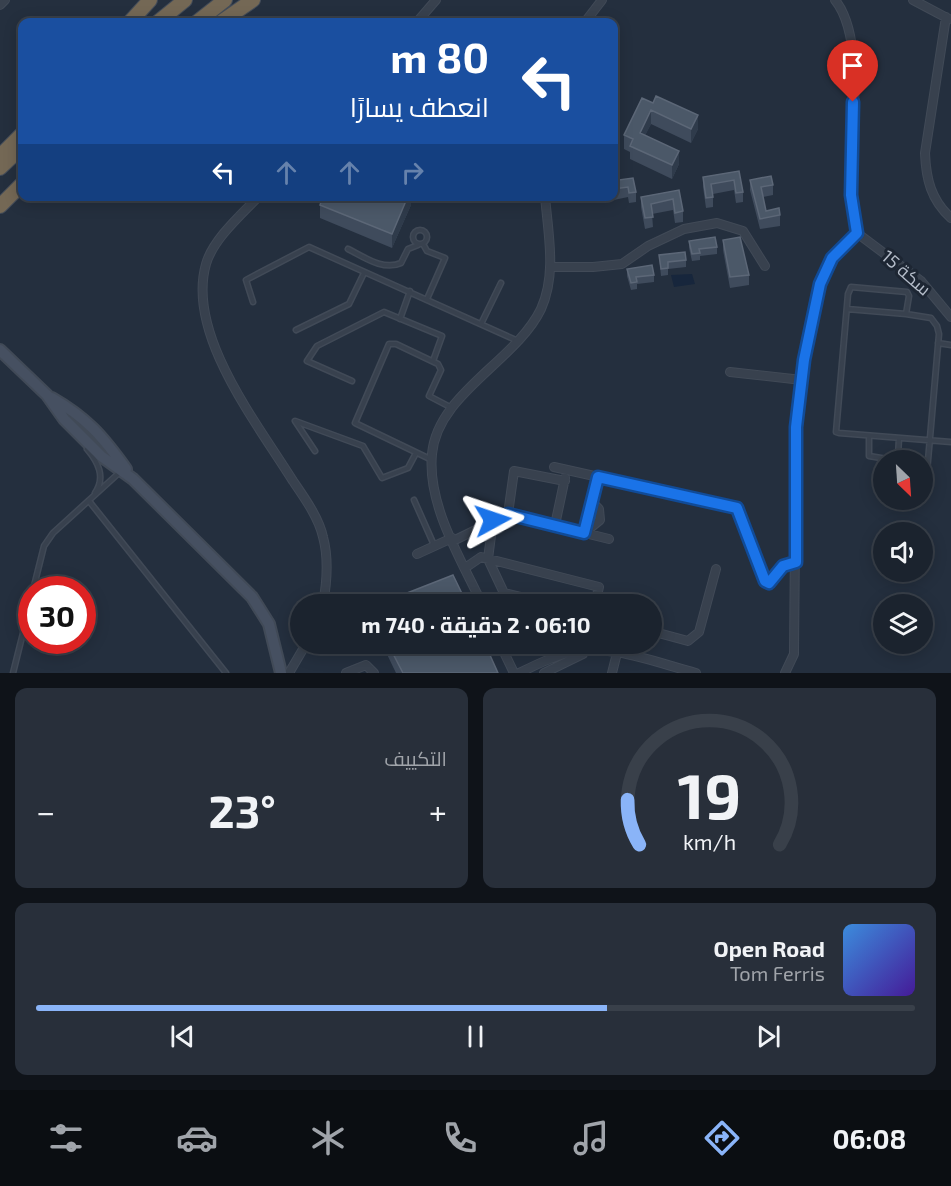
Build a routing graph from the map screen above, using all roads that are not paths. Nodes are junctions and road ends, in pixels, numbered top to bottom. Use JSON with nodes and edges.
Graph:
{"nodes":[{"id":1,"x":5,"y":0,"type":"edge"},
{"id":2,"x":150,"y":0,"type":"edge"},
{"id":3,"x":185,"y":0,"type":"edge"},
{"id":4,"x":225,"y":0,"type":"edge"},
{"id":5,"x":253,"y":0,"type":"edge"},
{"id":6,"x":436,"y":0,"type":"edge"},
{"id":7,"x":602,"y":0,"type":"edge"},
{"id":8,"x":835,"y":0,"type":"edge"},
{"id":9,"x":913,"y":0,"type":"edge"},
{"id":10,"x":0,"y":5,"type":"edge"},
{"id":11,"x":133,"y":18,"type":"edge"},
{"id":12,"x":163,"y":18,"type":"edge"},
{"id":13,"x":202,"y":18,"type":"edge"},
{"id":14,"x":228,"y":18,"type":"edge"},
{"id":15,"x":420,"y":18,"type":"edge"},
{"id":16,"x":588,"y":18,"type":"edge"},
{"id":17,"x":949,"y":19,"type":"edge"},
{"id":18,"x":18,"y":138,"type":"edge"},
{"id":19,"x":18,"y":151,"type":"edge"},
{"id":20,"x":0,"y":156,"type":"edge"},
{"id":21,"x":0,"y":168,"type":"edge"},
{"id":22,"x":18,"y":188,"type":"edge"},
{"id":23,"x":255,"y":201,"type":"edge"},
{"id":24,"x":545,"y":201,"type":"edge"},
{"id":25,"x":0,"y":206,"type":"edge"},
{"id":26,"x":951,"y":218,"type":"edge"},
{"id":27,"x":857,"y":233,"type":"junction"},
{"id":28,"x":348,"y":249,"type":"dead end"},
{"id":29,"x":765,"y":266,"type":"dead end"},
{"id":30,"x":551,"y":267,"type":"junction"},
{"id":31,"x":364,"y":273,"type":"junction"},
{"id":32,"x":501,"y":283,"type":"dead end"},
{"id":33,"x":410,"y":291,"type":"junction"},
{"id":34,"x":427,"y":299,"type":"junction"},
{"id":35,"x":253,"y":302,"type":"dead end"},
{"id":36,"x":847,"y":309,"type":"junction"},
{"id":37,"x":906,"y":314,"type":"junction"},
{"id":38,"x":951,"y":317,"type":"edge"},
{"id":39,"x":400,"y":319,"type":"junction"},
{"id":40,"x":481,"y":324,"type":"junction"},
{"id":41,"x":296,"y":330,"type":"dead end"},
{"id":42,"x":518,"y":341,"type":"junction"},
{"id":43,"x":938,"y":344,"type":"junction"},
{"id":44,"x":951,"y":345,"type":"edge"},
{"id":45,"x":0,"y":350,"type":"edge"},
{"id":46,"x":433,"y":362,"type":"junction"},
{"id":47,"x":730,"y":372,"type":"dead end"},
{"id":48,"x":802,"y":380,"type":"junction"},
{"id":49,"x":352,"y":381,"type":"dead end"},
{"id":50,"x":47,"y":395,"type":"junction"},
{"id":51,"x":452,"y":408,"type":"junction"},
{"id":52,"x":64,"y":419,"type":"junction"},
{"id":53,"x":869,"y":436,"type":"junction"},
{"id":54,"x":899,"y":438,"type":"junction"},
{"id":55,"x":929,"y":441,"type":"junction"},
{"id":56,"x":951,"y":442,"type":"edge"},
{"id":57,"x":928,"y":450,"type":"edge"},
{"id":58,"x":315,"y":451,"type":"dead end"},
{"id":59,"x":416,"y":453,"type":"junction"},
{"id":60,"x":432,"y":460,"type":"junction"},
{"id":61,"x":554,"y":467,"type":"dead end"},
{"id":62,"x":123,"y":469,"type":"junction"},
{"id":63,"x":567,"y":470,"type":"junction"},
{"id":64,"x":598,"y":477,"type":"junction"},
{"id":65,"x":565,"y":481,"type":"junction"},
{"id":66,"x":89,"y":501,"type":"junction"},
{"id":67,"x":414,"y":501,"type":"dead end"},
{"id":68,"x":592,"y":502,"type":"junction"},
{"id":69,"x":508,"y":514,"type":"junction"},
{"id":70,"x":493,"y":520,"type":"junction"},
{"id":71,"x":555,"y":525,"type":"junction"},
{"id":72,"x":584,"y":533,"type":"junction"},
{"id":73,"x":453,"y":539,"type":"junction"},
{"id":74,"x":609,"y":539,"type":"dead end"},
{"id":75,"x":435,"y":546,"type":"junction"},
{"id":76,"x":417,"y":554,"type":"dead end"},
{"id":77,"x":488,"y":559,"type":"junction"},
{"id":78,"x":796,"y":562,"type":"junction"},
{"id":79,"x":465,"y":568,"type":"junction"},
{"id":80,"x":716,"y":569,"type":"dead end"},
{"id":81,"x":36,"y":576,"type":"edge"},
{"id":82,"x":325,"y":594,"type":"edge"},
{"id":83,"x":477,"y":594,"type":"edge"},
{"id":84,"x":508,"y":594,"type":"edge"},
{"id":85,"x":597,"y":594,"type":"edge"},
{"id":86,"x":662,"y":634,"type":"edge"},
{"id":87,"x":18,"y":653,"type":"edge"},
{"id":88,"x":300,"y":654,"type":"edge"},
{"id":89,"x":505,"y":654,"type":"edge"},
{"id":90,"x":566,"y":654,"type":"edge"},
{"id":91,"x":584,"y":654,"type":"edge"},
{"id":92,"x":616,"y":654,"type":"edge"},
{"id":93,"x":620,"y":654,"type":"edge"},
{"id":94,"x":13,"y":673,"type":"edge"},
{"id":95,"x":226,"y":673,"type":"edge"},
{"id":96,"x":281,"y":673,"type":"edge"},
{"id":97,"x":289,"y":673,"type":"edge"},
{"id":98,"x":346,"y":673,"type":"edge"},
{"id":99,"x":374,"y":673,"type":"edge"},
{"id":100,"x":514,"y":673,"type":"edge"},
{"id":101,"x":519,"y":673,"type":"edge"},
{"id":102,"x":544,"y":673,"type":"edge"},
{"id":103,"x":612,"y":673,"type":"edge"},
{"id":104,"x":696,"y":673,"type":"edge"},
{"id":105,"x":785,"y":673,"type":"edge"}],
"edges":[{"from":1,"to":10,"type":"street"},
{"from":2,"to":11,"type":"highway"},
{"from":3,"to":12,"type":"highway"},
{"from":4,"to":13,"type":"highway"},
{"from":5,"to":14,"type":"highway"},
{"from":6,"to":15,"type":"street"},
{"from":7,"to":16,"type":"street"},
{"from":8,"to":27,"type":"street"},
{"from":9,"to":17,"type":"street"},
{"from":17,"to":26,"type":"street"},
{"from":18,"to":20,"type":"highway"},
{"from":19,"to":21,"type":"highway"},
{"from":22,"to":25,"type":"highway"},
{"from":23,"to":82,"type":"street"},
{"from":24,"to":30,"type":"street"},
{"from":27,"to":38,"type":"street","name":"سكة 15"},
{"from":27,"to":48,"type":"street"},
{"from":28,"to":34,"type":"lane"},
{"from":29,"to":30,"type":"street"},
{"from":30,"to":42,"type":"street"},
{"from":31,"to":33,"type":"lane"},
{"from":31,"to":35,"type":"lane"},
{"from":31,"to":41,"type":"lane"},
{"from":32,"to":40,"type":"lane"},
{"from":33,"to":34,"type":"lane"},
{"from":33,"to":39,"type":"lane"},
{"from":34,"to":40,"type":"lane"},
{"from":36,"to":37,"type":"lane"},
{"from":36,"to":37,"type":"lane"},
{"from":36,"to":53,"type":"lane"},
{"from":37,"to":43,"type":"lane"},
{"from":39,"to":46,"type":"lane"},
{"from":39,"to":49,"type":"lane"},
{"from":40,"to":42,"type":"lane"},
{"from":42,"to":51,"type":"street"},
{"from":43,"to":44,"type":"lane"},
{"from":43,"to":55,"type":"lane"},
{"from":45,"to":50,"type":"street"},
{"from":46,"to":51,"type":"lane"},
{"from":46,"to":59,"type":"lane"},
{"from":47,"to":48,"type":"street"},
{"from":48,"to":78,"type":"street"},
{"from":50,"to":52,"type":"street"},
{"from":50,"to":62,"type":"street"},
{"from":51,"to":60,"type":"street"},
{"from":52,"to":62,"type":"street"},
{"from":52,"to":66,"type":"lane"},
{"from":53,"to":54,"type":"lane"},
{"from":53,"to":54,"type":"lane"},
{"from":54,"to":55,"type":"lane"},
{"from":55,"to":56,"type":"lane"},
{"from":55,"to":57,"type":"lane"},
{"from":58,"to":59,"type":"lane"},
{"from":59,"to":60,"type":"lane"},
{"from":60,"to":73,"type":"street"},
{"from":61,"to":63,"type":"street"},
{"from":62,"to":66,"type":"lane"},
{"from":62,"to":96,"type":"street"},
{"from":63,"to":64,"type":"street"},
{"from":63,"to":65,"type":"street"},
{"from":64,"to":68,"type":"street"},
{"from":64,"to":78,"type":"street"},
{"from":65,"to":69,"type":"street"},
{"from":65,"to":71,"type":"street"},
{"from":66,"to":81,"type":"lane"},
{"from":66,"to":95,"type":"lane"},
{"from":67,"to":75,"type":"lane"},
{"from":68,"to":72,"type":"street"},
{"from":68,"to":72,"type":"street"},
{"from":69,"to":70,"type":"street"},
{"from":69,"to":71,"type":"street"},
{"from":70,"to":73,"type":"street"},
{"from":70,"to":77,"type":"street"},
{"from":71,"to":72,"type":"street"},
{"from":72,"to":74,"type":"street"},
{"from":73,"to":75,"type":"street"},
{"from":73,"to":79,"type":"street"},
{"from":75,"to":76,"type":"street"},
{"from":77,"to":79,"type":"street"},
{"from":77,"to":84,"type":"street"},
{"from":77,"to":85,"type":"street"},
{"from":78,"to":105,"type":"street"},
{"from":79,"to":83,"type":"street"},
{"from":80,"to":86,"type":"street"},
{"from":87,"to":94,"type":"lane"},
{"from":88,"to":97,"type":"street"},
{"from":89,"to":100,"type":"street"},
{"from":90,"to":101,"type":"street"},
{"from":91,"to":102,"type":"street"},
{"from":92,"to":103,"type":"street"},
{"from":93,"to":104,"type":"street"},
{"from":98,"to":99,"type":"street"}]}
